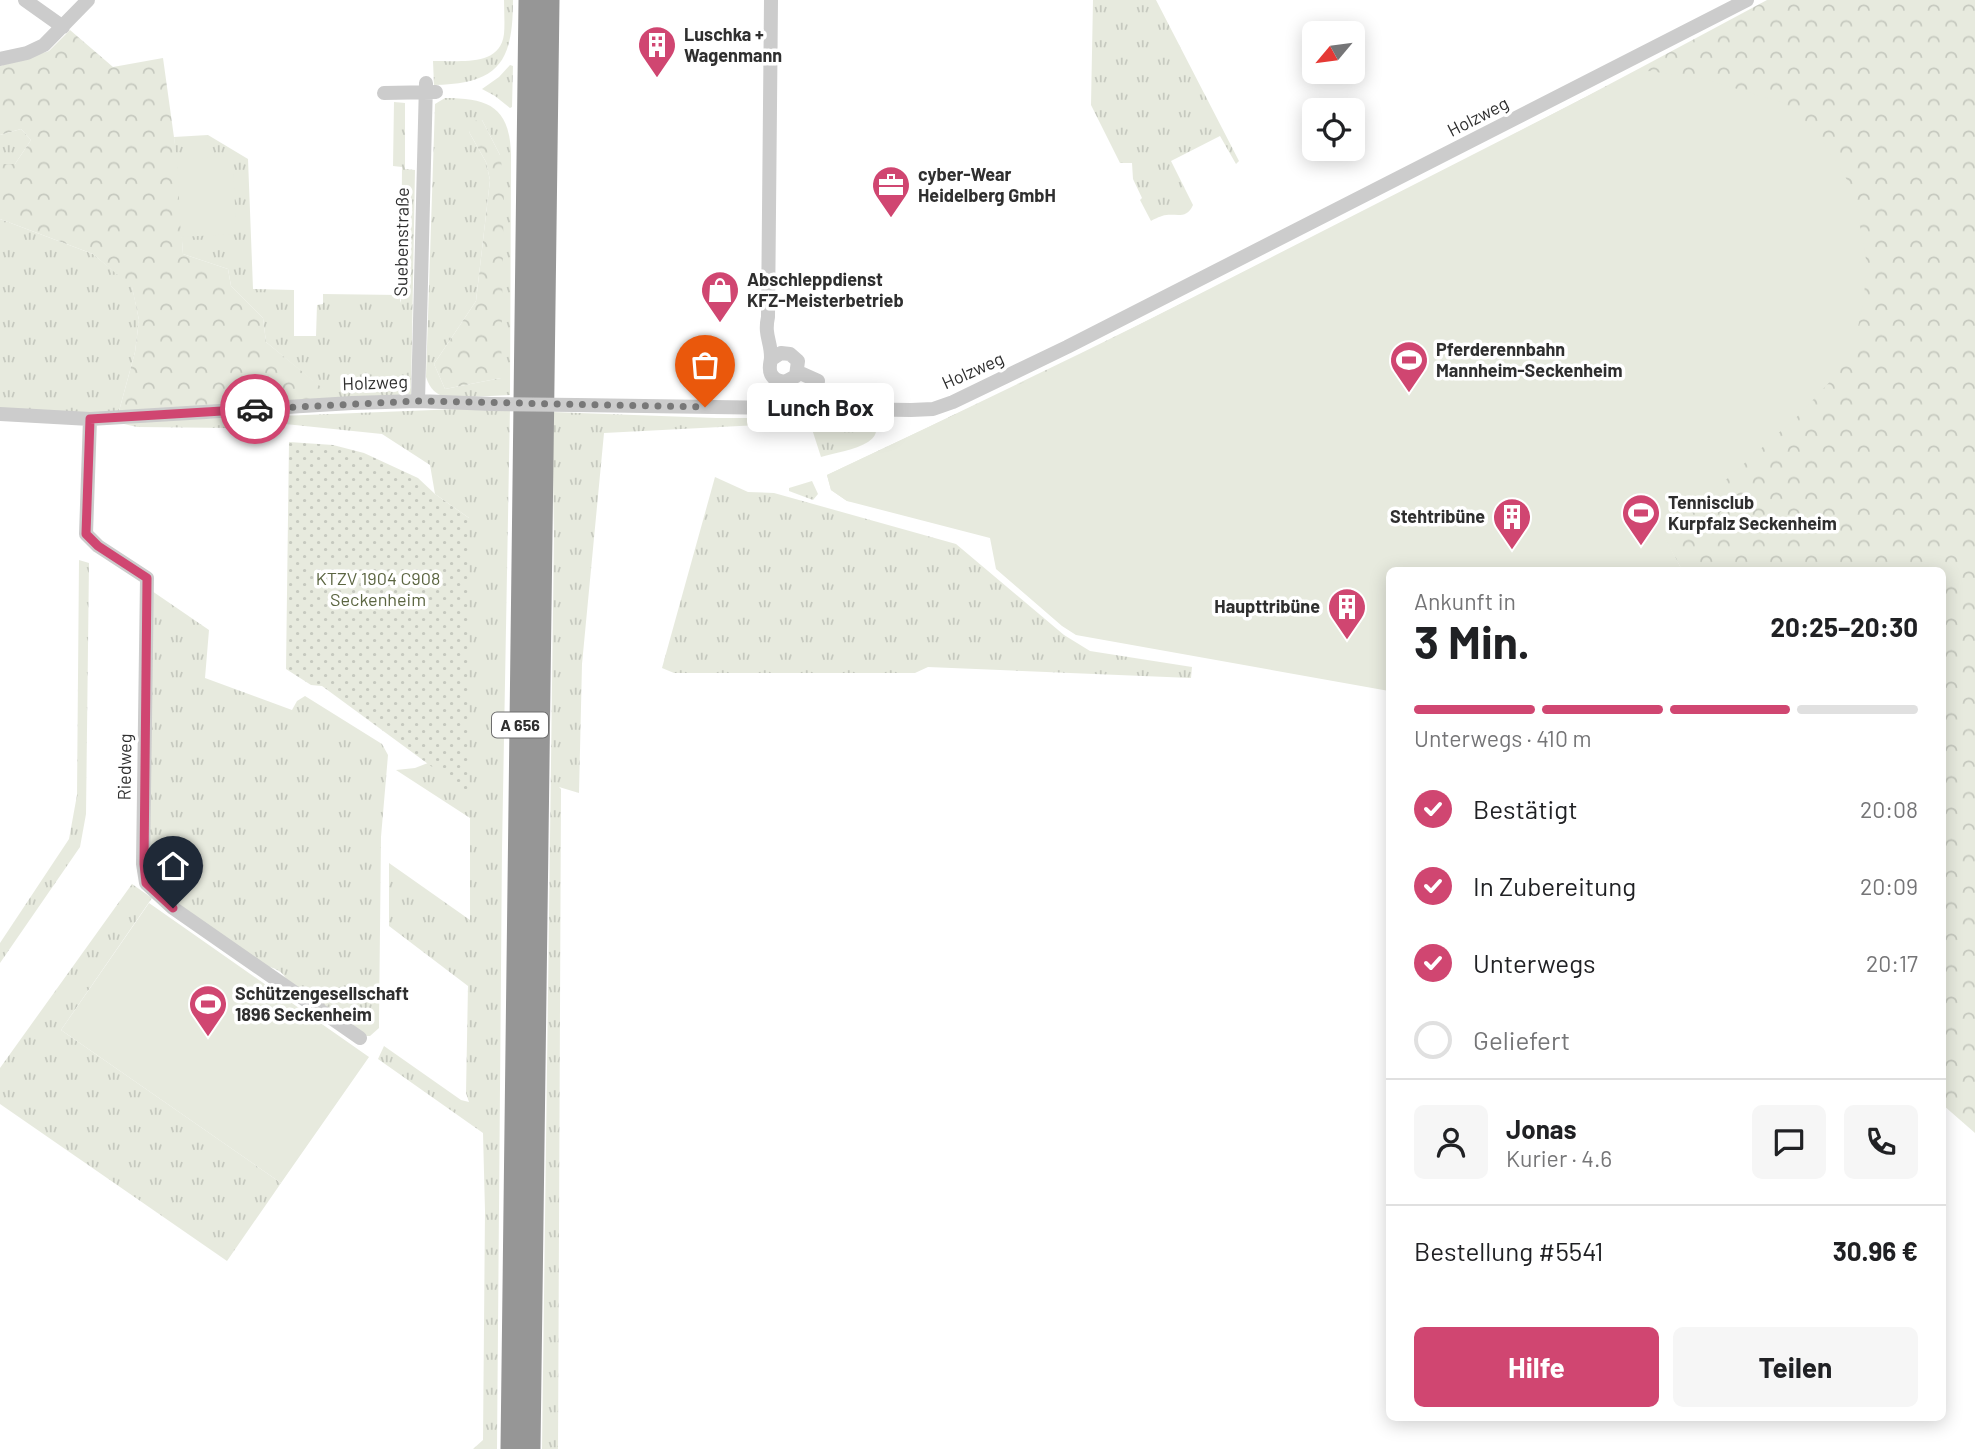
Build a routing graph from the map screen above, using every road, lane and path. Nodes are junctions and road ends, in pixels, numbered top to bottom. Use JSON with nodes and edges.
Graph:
{"nodes":[{"id":1,"x":25,"y":0,"type":"edge"},
{"id":2,"x":88,"y":0,"type":"edge"},
{"id":3,"x":528,"y":0,"type":"edge"},
{"id":4,"x":549,"y":0,"type":"edge"},
{"id":5,"x":771,"y":0,"type":"edge"},
{"id":6,"x":1747,"y":0,"type":"edge"},
{"id":7,"x":63,"y":27,"type":"junction"},
{"id":8,"x":0,"y":59,"type":"edge"},
{"id":9,"x":384,"y":93,"type":"dead end"},
{"id":10,"x":778,"y":356,"type":"junction"},
{"id":11,"x":798,"y":372,"type":"junction"},
{"id":12,"x":818,"y":381,"type":"dead end"},
{"id":13,"x":785,"y":382,"type":"junction"},
{"id":14,"x":418,"y":401,"type":"junction"},
{"id":15,"x":785,"y":409,"type":"junction"},
{"id":16,"x":0,"y":415,"type":"edge"},
{"id":17,"x":90,"y":419,"type":"junction"},
{"id":18,"x":360,"y":1038,"type":"dead end"},
{"id":19,"x":511,"y":1449,"type":"edge"},
{"id":20,"x":530,"y":1449,"type":"edge"}],
"edges":[{"from":1,"to":7,"type":"street"},
{"from":2,"to":7,"type":"street"},
{"from":3,"to":19,"type":"highway","number":"A 656"},
{"from":4,"to":20,"type":"highway","number":"A 656"},
{"from":5,"to":10,"type":"street"},
{"from":6,"to":15,"type":"street","name":"Holzweg"},
{"from":7,"to":8,"type":"street"},
{"from":9,"to":14,"type":"street","name":"Suebenstraße"},
{"from":10,"to":11,"type":"street"},
{"from":10,"to":13,"type":"street"},
{"from":11,"to":12,"type":"street"},
{"from":11,"to":13,"type":"street"},
{"from":13,"to":15,"type":"street"},
{"from":14,"to":15,"type":"street","name":"Holzweg","bridge":true},
{"from":14,"to":17,"type":"street","name":"Holzweg"},
{"from":16,"to":17,"type":"street","name":"Holzweg"},
{"from":17,"to":18,"type":"street","name":"Riedweg"}]}
